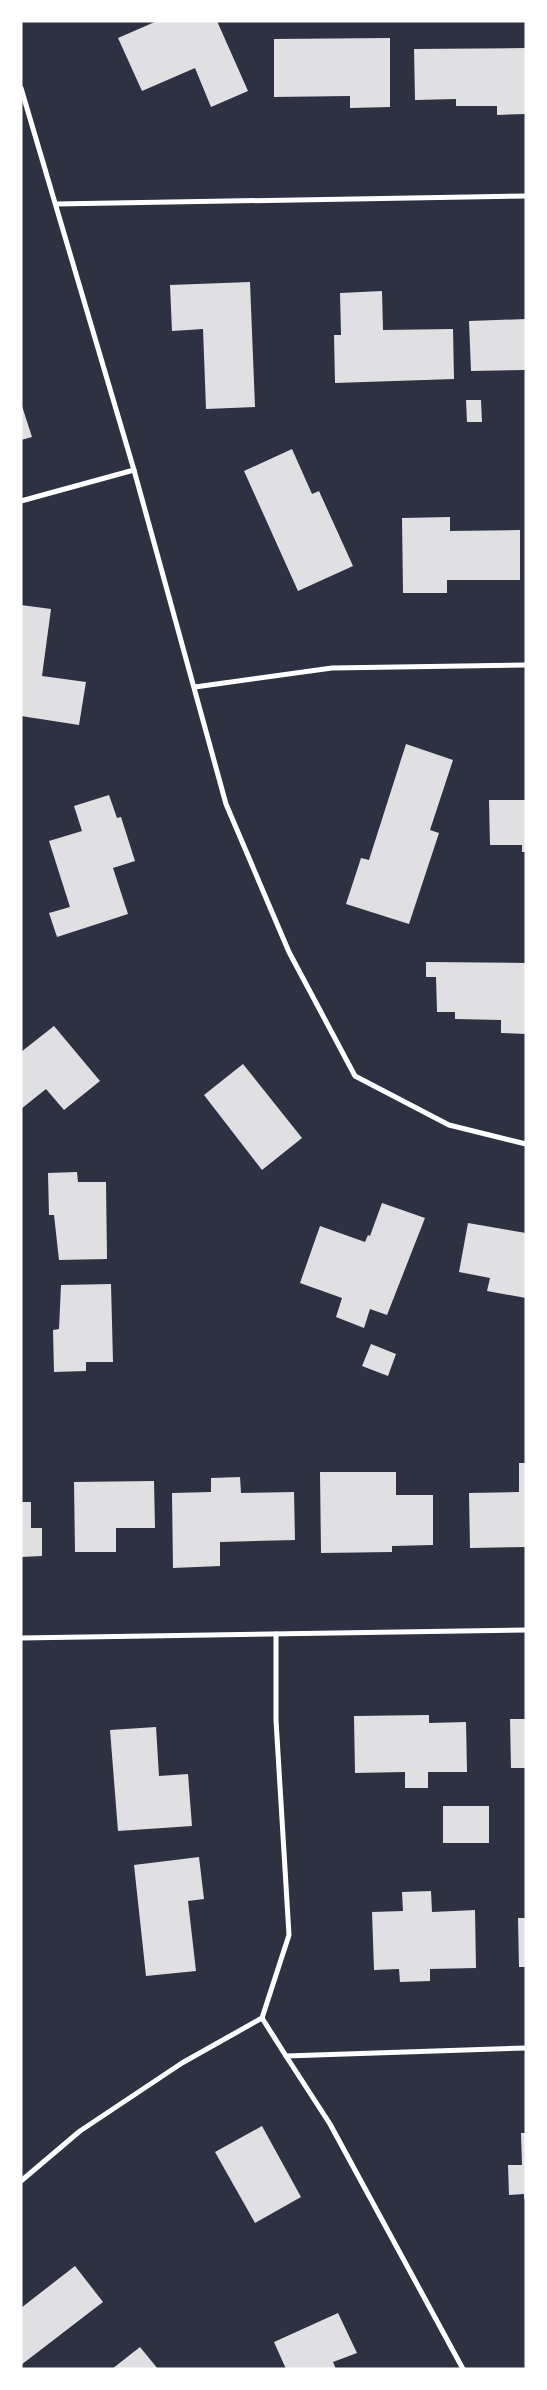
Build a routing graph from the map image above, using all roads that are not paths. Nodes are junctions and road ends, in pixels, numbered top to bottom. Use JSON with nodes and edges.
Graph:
{"nodes":[{"id":1,"x":21,"y":88,"type":"edge"},
{"id":2,"x":526,"y":196,"type":"edge"},
{"id":3,"x":56,"y":204,"type":"junction"},
{"id":4,"x":134,"y":470,"type":"junction"},
{"id":5,"x":21,"y":502,"type":"edge"},
{"id":6,"x":526,"y":665,"type":"edge"},
{"id":7,"x":195,"y":687,"type":"junction"},
{"id":8,"x":526,"y":1144,"type":"edge"},
{"id":9,"x":526,"y":1630,"type":"edge"},
{"id":10,"x":276,"y":1634,"type":"junction"},
{"id":11,"x":21,"y":1638,"type":"edge"},
{"id":12,"x":262,"y":2018,"type":"junction"},
{"id":13,"x":526,"y":2048,"type":"edge"},
{"id":14,"x":286,"y":2056,"type":"junction"},
{"id":15,"x":21,"y":2181,"type":"edge"},
{"id":16,"x":463,"y":2369,"type":"edge"}],
"edges":[{"from":1,"to":3,"type":"street"},
{"from":2,"to":3,"type":"street"},
{"from":3,"to":4,"type":"street"},
{"from":4,"to":5,"type":"street"},
{"from":4,"to":7,"type":"street"},
{"from":6,"to":7,"type":"street"},
{"from":7,"to":8,"type":"street"},
{"from":9,"to":10,"type":"street"},
{"from":10,"to":11,"type":"street"},
{"from":10,"to":12,"type":"street"},
{"from":12,"to":14,"type":"street"},
{"from":12,"to":15,"type":"street"},
{"from":13,"to":14,"type":"street"},
{"from":14,"to":16,"type":"street"}]}
